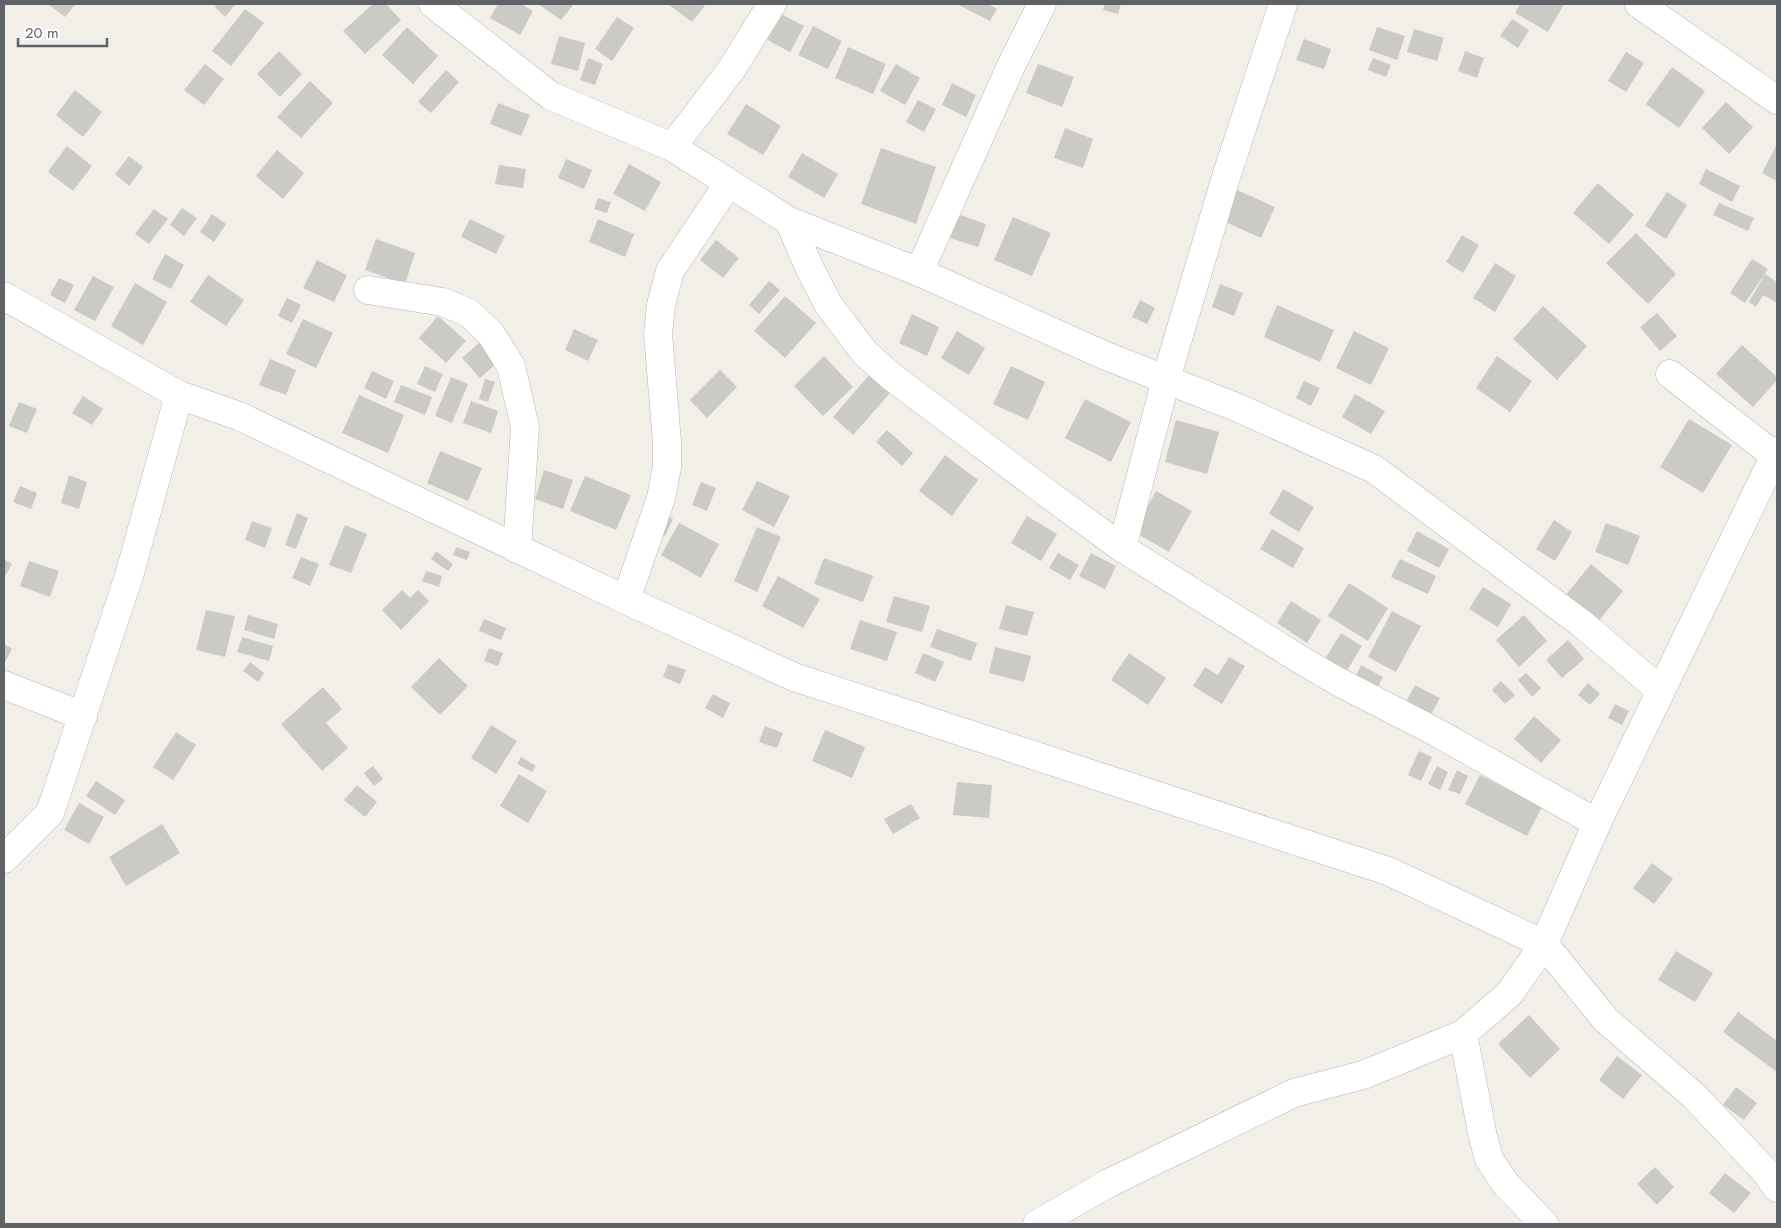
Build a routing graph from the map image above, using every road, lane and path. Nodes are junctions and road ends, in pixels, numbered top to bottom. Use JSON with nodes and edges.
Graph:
{"nodes":[{"id":1,"x":433,"y":4,"type":"edge"},
{"id":2,"x":772,"y":4,"type":"edge"},
{"id":3,"x":1042,"y":4,"type":"edge"},
{"id":4,"x":1283,"y":4,"type":"edge"},
{"id":5,"x":1639,"y":4,"type":"edge"},
{"id":6,"x":1777,"y":100,"type":"edge"},
{"id":7,"x":672,"y":148,"type":"junction"},
{"id":8,"x":728,"y":184,"type":"junction"},
{"id":9,"x":789,"y":221,"type":"junction"},
{"id":10,"x":919,"y":272,"type":"junction"},
{"id":11,"x":368,"y":290,"type":"dead end"},
{"id":12,"x":4,"y":296,"type":"edge"},
{"id":13,"x":1670,"y":374,"type":"dead end"},
{"id":14,"x":1166,"y":379,"type":"junction"},
{"id":15,"x":179,"y":395,"type":"junction"},
{"id":16,"x":1776,"y":454,"type":"edge"},
{"id":17,"x":1122,"y":548,"type":"junction"},
{"id":18,"x":517,"y":549,"type":"junction"},
{"id":19,"x":626,"y":600,"type":"junction"},
{"id":20,"x":4,"y":685,"type":"edge"},
{"id":21,"x":1660,"y":690,"type":"junction"},
{"id":22,"x":83,"y":716,"type":"junction"},
{"id":23,"x":1597,"y":824,"type":"junction"},
{"id":24,"x":4,"y":859,"type":"edge"},
{"id":25,"x":1544,"y":944,"type":"junction"},
{"id":26,"x":1463,"y":1034,"type":"junction"},
{"id":27,"x":1777,"y":1188,"type":"edge"},
{"id":28,"x":1037,"y":1224,"type":"edge"},
{"id":29,"x":1544,"y":1224,"type":"edge"}],
"edges":[{"from":1,"to":7,"type":"street"},
{"from":2,"to":7,"type":"street"},
{"from":3,"to":10,"type":"street"},
{"from":4,"to":14,"type":"street"},
{"from":5,"to":6,"type":"street"},
{"from":7,"to":8,"type":"street"},
{"from":8,"to":9,"type":"street"},
{"from":8,"to":19,"type":"street"},
{"from":9,"to":10,"type":"street"},
{"from":9,"to":17,"type":"street"},
{"from":10,"to":14,"type":"street"},
{"from":11,"to":18,"type":"street"},
{"from":12,"to":15,"type":"street"},
{"from":13,"to":16,"type":"street"},
{"from":14,"to":17,"type":"street"},
{"from":14,"to":21,"type":"street"},
{"from":15,"to":18,"type":"street"},
{"from":15,"to":22,"type":"street"},
{"from":16,"to":21,"type":"street"},
{"from":17,"to":23,"type":"street"},
{"from":18,"to":19,"type":"street"},
{"from":19,"to":25,"type":"street"},
{"from":20,"to":22,"type":"street"},
{"from":21,"to":23,"type":"street"},
{"from":22,"to":24,"type":"street"},
{"from":23,"to":25,"type":"street"},
{"from":25,"to":26,"type":"street"},
{"from":25,"to":27,"type":"street"},
{"from":26,"to":28,"type":"street"},
{"from":26,"to":29,"type":"street"}]}
